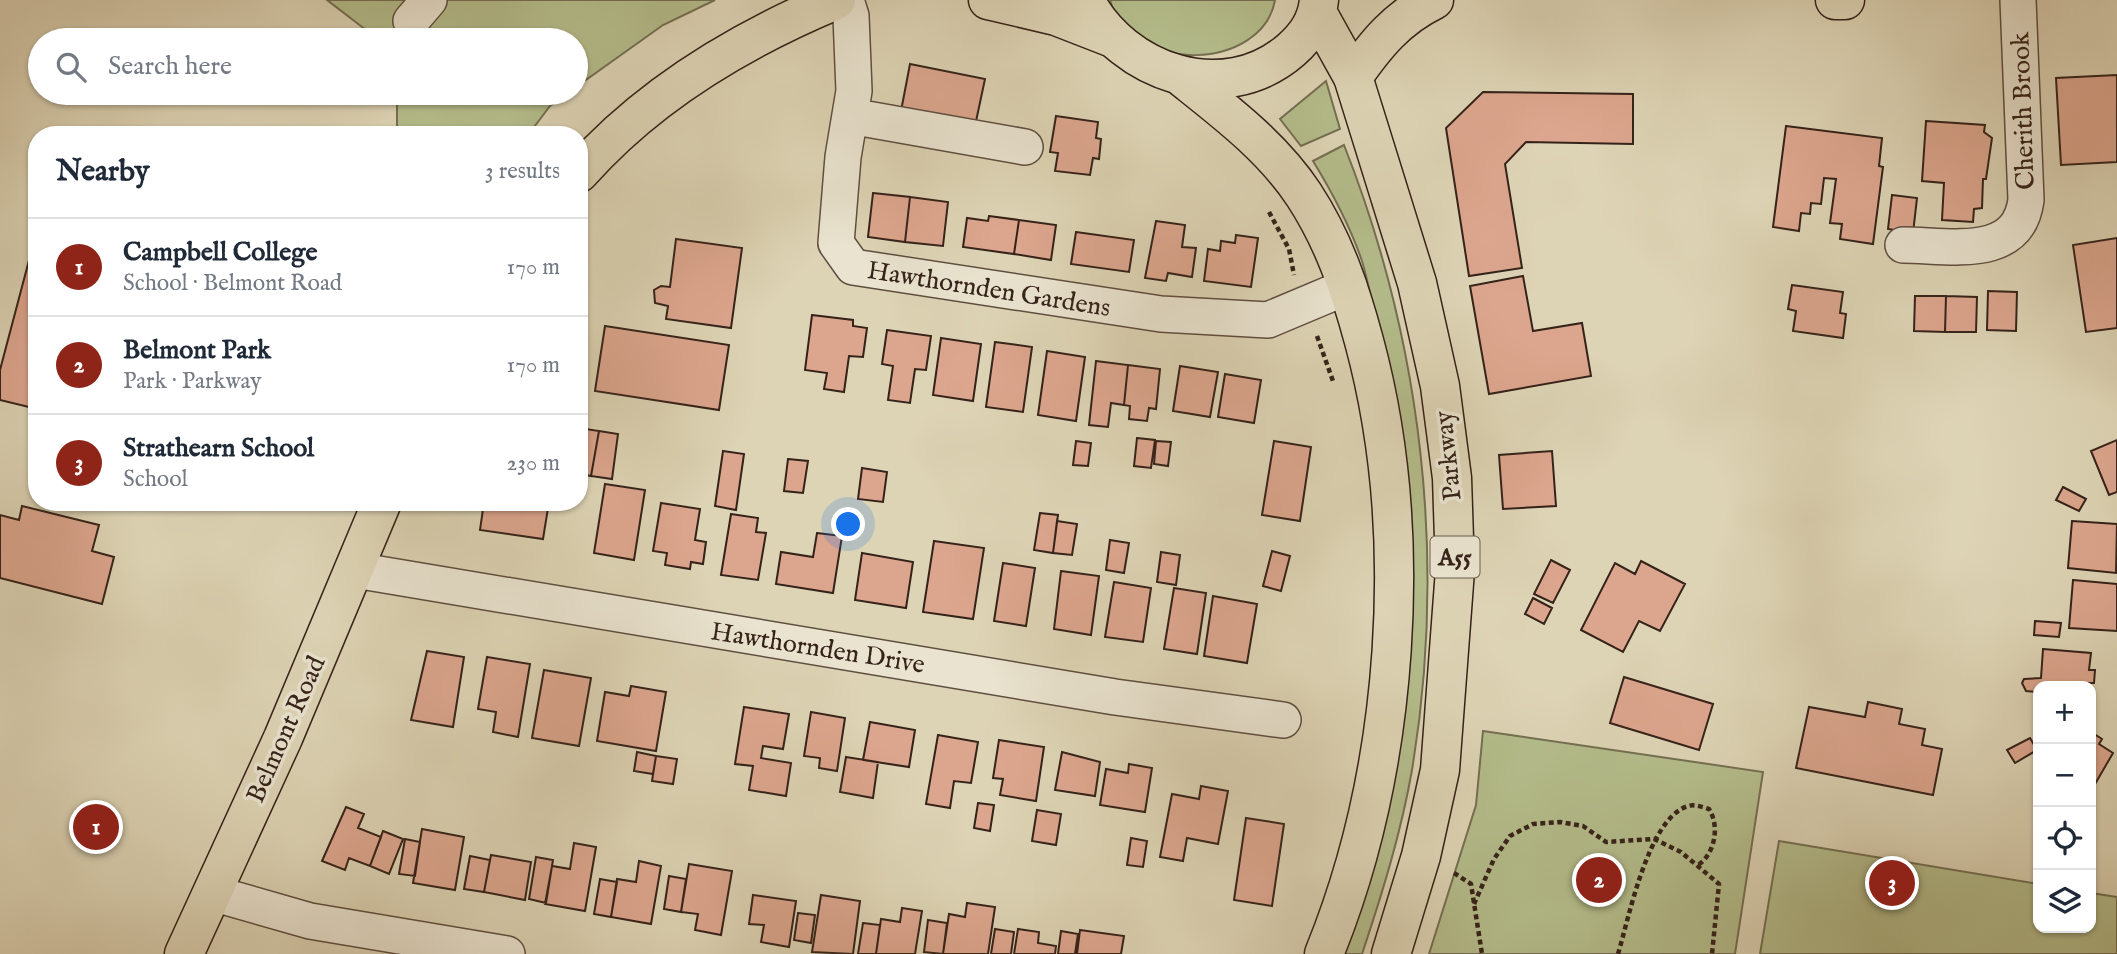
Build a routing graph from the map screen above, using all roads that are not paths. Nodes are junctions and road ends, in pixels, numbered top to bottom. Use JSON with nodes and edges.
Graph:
{"nodes":[{"id":1,"x":836,"y":0,"type":"edge"},
{"id":2,"x":846,"y":0,"type":"edge"},
{"id":3,"x":989,"y":0,"type":"edge"},
{"id":4,"x":1085,"y":0,"type":"edge"},
{"id":5,"x":1434,"y":0,"type":"edge"},
{"id":6,"x":1835,"y":0,"type":"edge"},
{"id":7,"x":1845,"y":0,"type":"edge"},
{"id":8,"x":2018,"y":0,"type":"edge"},
{"id":9,"x":1320,"y":4,"type":"edge"},
{"id":10,"x":1110,"y":37,"type":"junction"},
{"id":11,"x":1353,"y":77,"type":"junction"},
{"id":12,"x":1183,"y":78,"type":"junction"},
{"id":13,"x":850,"y":116,"type":"junction"},
{"id":14,"x":1025,"y":147,"type":"dead end"},
{"id":15,"x":588,"y":163,"type":"edge"},
{"id":16,"x":1903,"y":245,"type":"dead end"},
{"id":17,"x":1349,"y":286,"type":"junction"},
{"id":18,"x":378,"y":511,"type":"edge"},
{"id":19,"x":355,"y":570,"type":"junction"},
{"id":20,"x":1283,"y":719,"type":"dead end"},
{"id":21,"x":212,"y":893,"type":"junction"},
{"id":22,"x":184,"y":954,"type":"edge"},
{"id":23,"x":507,"y":954,"type":"edge"},
{"id":24,"x":1324,"y":954,"type":"edge"},
{"id":25,"x":1391,"y":954,"type":"edge"}],
"edges":[{"from":1,"to":15,"type":"main road"},
{"from":2,"to":13,"type":"street","name":"Hawthornden Gardens"},
{"from":3,"to":10,"type":"main road"},
{"from":4,"to":10,"type":"main road","number":"A55"},
{"from":5,"to":11,"type":"main road"},
{"from":6,"to":7,"type":"main road"},
{"from":8,"to":16,"type":"street","name":"Cherith Brook"},
{"from":9,"to":11,"type":"main road","name":"Parkway","number":"A55"},
{"from":9,"to":12,"type":"main road","number":"A55"},
{"from":10,"to":12,"type":"main road","number":"A55"},
{"from":11,"to":25,"type":"main road","name":"Parkway","number":"A55"},
{"from":12,"to":17,"type":"main road","number":"A55"},
{"from":13,"to":14,"type":"street"},
{"from":13,"to":17,"type":"street","name":"Hawthornden Gardens"},
{"from":17,"to":24,"type":"main road","number":"A55"},
{"from":18,"to":19,"type":"main road","name":"Belmont Road"},
{"from":19,"to":20,"type":"street","name":"Hawthornden Drive"},
{"from":19,"to":21,"type":"main road","name":"Belmont Road"},
{"from":21,"to":22,"type":"main road","name":"Belmont Road"},
{"from":21,"to":23,"type":"street"}]}
